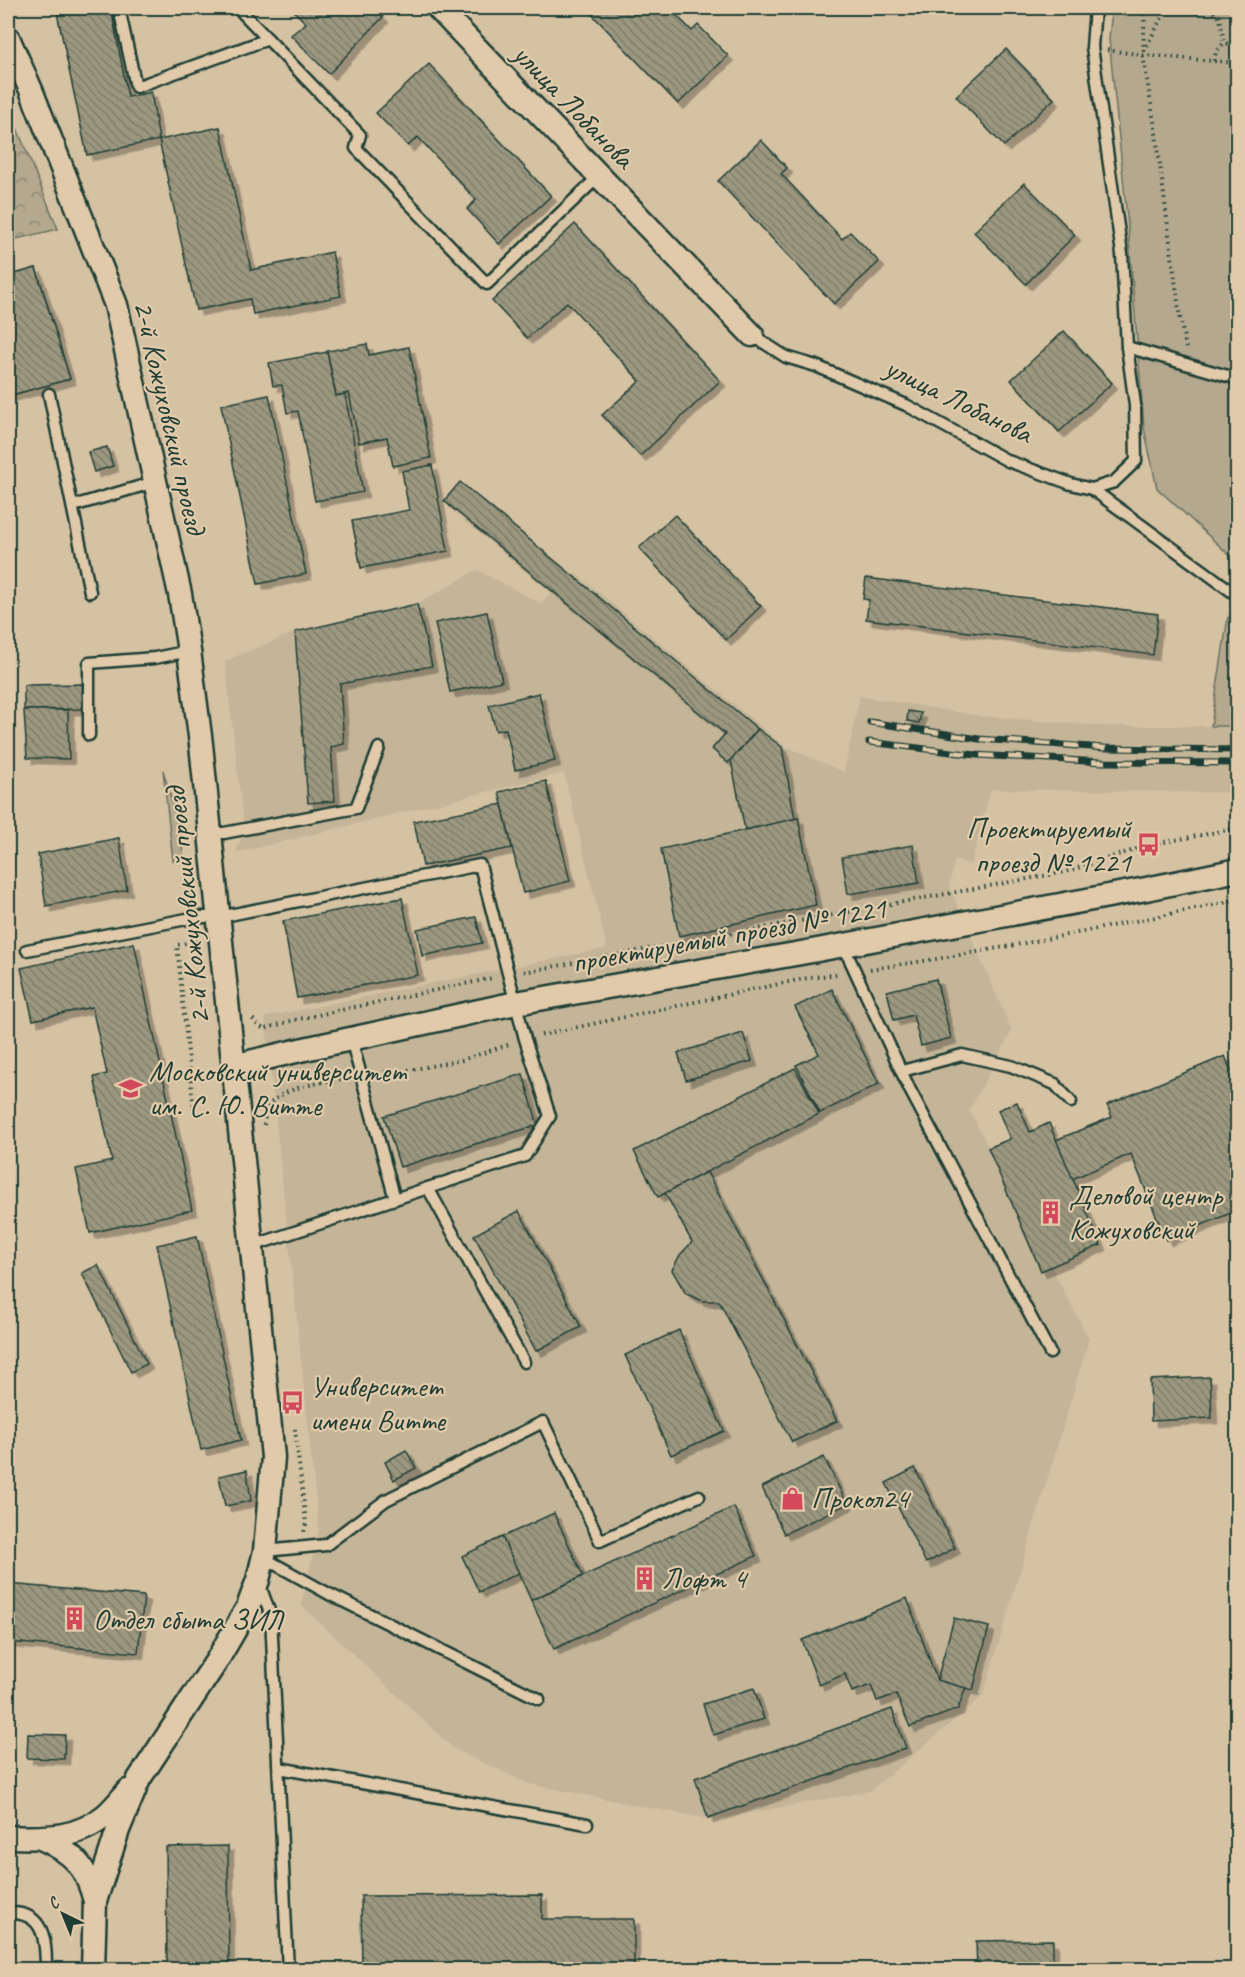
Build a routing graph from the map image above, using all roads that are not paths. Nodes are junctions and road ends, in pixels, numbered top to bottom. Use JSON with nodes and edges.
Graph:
{"nodes":[{"id":1,"x":119,"y":8,"type":"edge"},
{"id":2,"x":238,"y":8,"type":"edge"},
{"id":3,"x":438,"y":8,"type":"edge"},
{"id":4,"x":1095,"y":8,"type":"edge"},
{"id":5,"x":8,"y":38,"type":"edge"},
{"id":6,"x":268,"y":39,"type":"junction"},
{"id":7,"x":599,"y":176,"type":"junction"},
{"id":8,"x":752,"y":335,"type":"joint"},
{"id":9,"x":1127,"y":347,"type":"junction"},
{"id":10,"x":1238,"y":379,"type":"edge"},
{"id":11,"x":49,"y":394,"type":"dead end"},
{"id":12,"x":155,"y":482,"type":"junction"},
{"id":13,"x":1092,"y":489,"type":"junction"},
{"id":14,"x":73,"y":506,"type":"junction"},
{"id":15,"x":90,"y":592,"type":"dead end"},
{"id":16,"x":1238,"y":596,"type":"edge"},
{"id":17,"x":189,"y":651,"type":"junction"},
{"id":18,"x":89,"y":735,"type":"dead end"},
{"id":19,"x":379,"y":748,"type":"dead end"},
{"id":20,"x":210,"y":833,"type":"junction"},
{"id":21,"x":1238,"y":870,"type":"edge"},
{"id":22,"x":219,"y":917,"type":"junction"},
{"id":23,"x":843,"y":945,"type":"junction"},
{"id":24,"x":27,"y":950,"type":"dead end"},
{"id":25,"x":516,"y":1003,"type":"junction"},
{"id":26,"x":351,"y":1039,"type":"junction"},
{"id":27,"x":233,"y":1066,"type":"junction"},
{"id":28,"x":902,"y":1071,"type":"junction"},
{"id":29,"x":1071,"y":1102,"type":"dead end"},
{"id":30,"x":428,"y":1188,"type":"junction"},
{"id":31,"x":395,"y":1199,"type":"junction"},
{"id":32,"x":252,"y":1246,"type":"junction"},
{"id":33,"x":1050,"y":1353,"type":"dead end"},
{"id":34,"x":524,"y":1362,"type":"dead end"},
{"id":35,"x":699,"y":1496,"type":"dead end"},
{"id":36,"x":264,"y":1554,"type":"junction"},
{"id":37,"x":258,"y":1580,"type":"junction"},
{"id":38,"x":539,"y":1699,"type":"dead end"},
{"id":39,"x":279,"y":1768,"type":"junction"},
{"id":40,"x":139,"y":1779,"type":"junction"},
{"id":41,"x":587,"y":1824,"type":"dead end"},
{"id":42,"x":8,"y":1837,"type":"edge"},
{"id":43,"x":41,"y":1838,"type":"junction"},
{"id":44,"x":95,"y":1901,"type":"junction"},
{"id":45,"x":8,"y":1913,"type":"edge"},
{"id":46,"x":46,"y":1970,"type":"edge"},
{"id":47,"x":93,"y":1970,"type":"edge"},
{"id":48,"x":288,"y":1970,"type":"edge"}],
"edges":[{"from":1,"to":6,"type":"lane"},
{"from":2,"to":6,"type":"lane"},
{"from":3,"to":7,"type":"street","name":"улица Лобанова"},
{"from":4,"to":9,"type":"lane"},
{"from":5,"to":12,"type":"street","name":"2-й Кожуховский проезд"},
{"from":6,"to":7,"type":"lane"},
{"from":7,"to":8,"type":"street","name":"улица Лобанова"},
{"from":8,"to":13,"type":"lane","name":"улица Лобанова"},
{"from":9,"to":10,"type":"lane"},
{"from":9,"to":13,"type":"lane"},
{"from":11,"to":14,"type":"lane"},
{"from":12,"to":14,"type":"lane"},
{"from":12,"to":17,"type":"street","name":"2-й Кожуховский проезд"},
{"from":13,"to":16,"type":"lane"},
{"from":14,"to":15,"type":"lane"},
{"from":17,"to":18,"type":"lane"},
{"from":17,"to":20,"type":"street","name":"2-й Кожуховский проезд"},
{"from":19,"to":20,"type":"lane"},
{"from":20,"to":22,"type":"street","name":"2-й Кожуховский проезд"},
{"from":21,"to":23,"type":"street","name":"проектируемый проезд № 1221"},
{"from":22,"to":24,"type":"lane"},
{"from":22,"to":25,"type":"lane"},
{"from":22,"to":27,"type":"street","name":"2-й Кожуховский проезд"},
{"from":23,"to":25,"type":"street","name":"проектируемый проезд № 1221"},
{"from":23,"to":28,"type":"lane"},
{"from":25,"to":26,"type":"street","name":"проектируемый проезд № 1221"},
{"from":25,"to":30,"type":"lane"},
{"from":26,"to":27,"type":"street","name":"проектируемый проезд № 1221"},
{"from":26,"to":31,"type":"lane"},
{"from":27,"to":32,"type":"street","name":"2-й Кожуховский проезд"},
{"from":28,"to":29,"type":"lane"},
{"from":28,"to":33,"type":"lane"},
{"from":30,"to":31,"type":"lane"},
{"from":30,"to":34,"type":"lane"},
{"from":31,"to":32,"type":"lane"},
{"from":32,"to":36,"type":"street","name":"2-й Кожуховский проезд"},
{"from":35,"to":36,"type":"lane"},
{"from":36,"to":37,"type":"street","name":"2-й Кожуховский проезд"},
{"from":36,"to":38,"type":"lane"},
{"from":37,"to":39,"type":"lane"},
{"from":37,"to":40,"type":"street","name":"2-й Кожуховский проезд"},
{"from":39,"to":41,"type":"lane"},
{"from":39,"to":48,"type":"lane"},
{"from":40,"to":43,"type":"street"},
{"from":40,"to":44,"type":"street","name":"2-й Кожуховский проезд"},
{"from":42,"to":43,"type":"street"},
{"from":43,"to":44,"type":"street"},
{"from":44,"to":47,"type":"street","name":"2-й Кожуховский проезд"},
{"from":45,"to":46,"type":"lane"}]}
